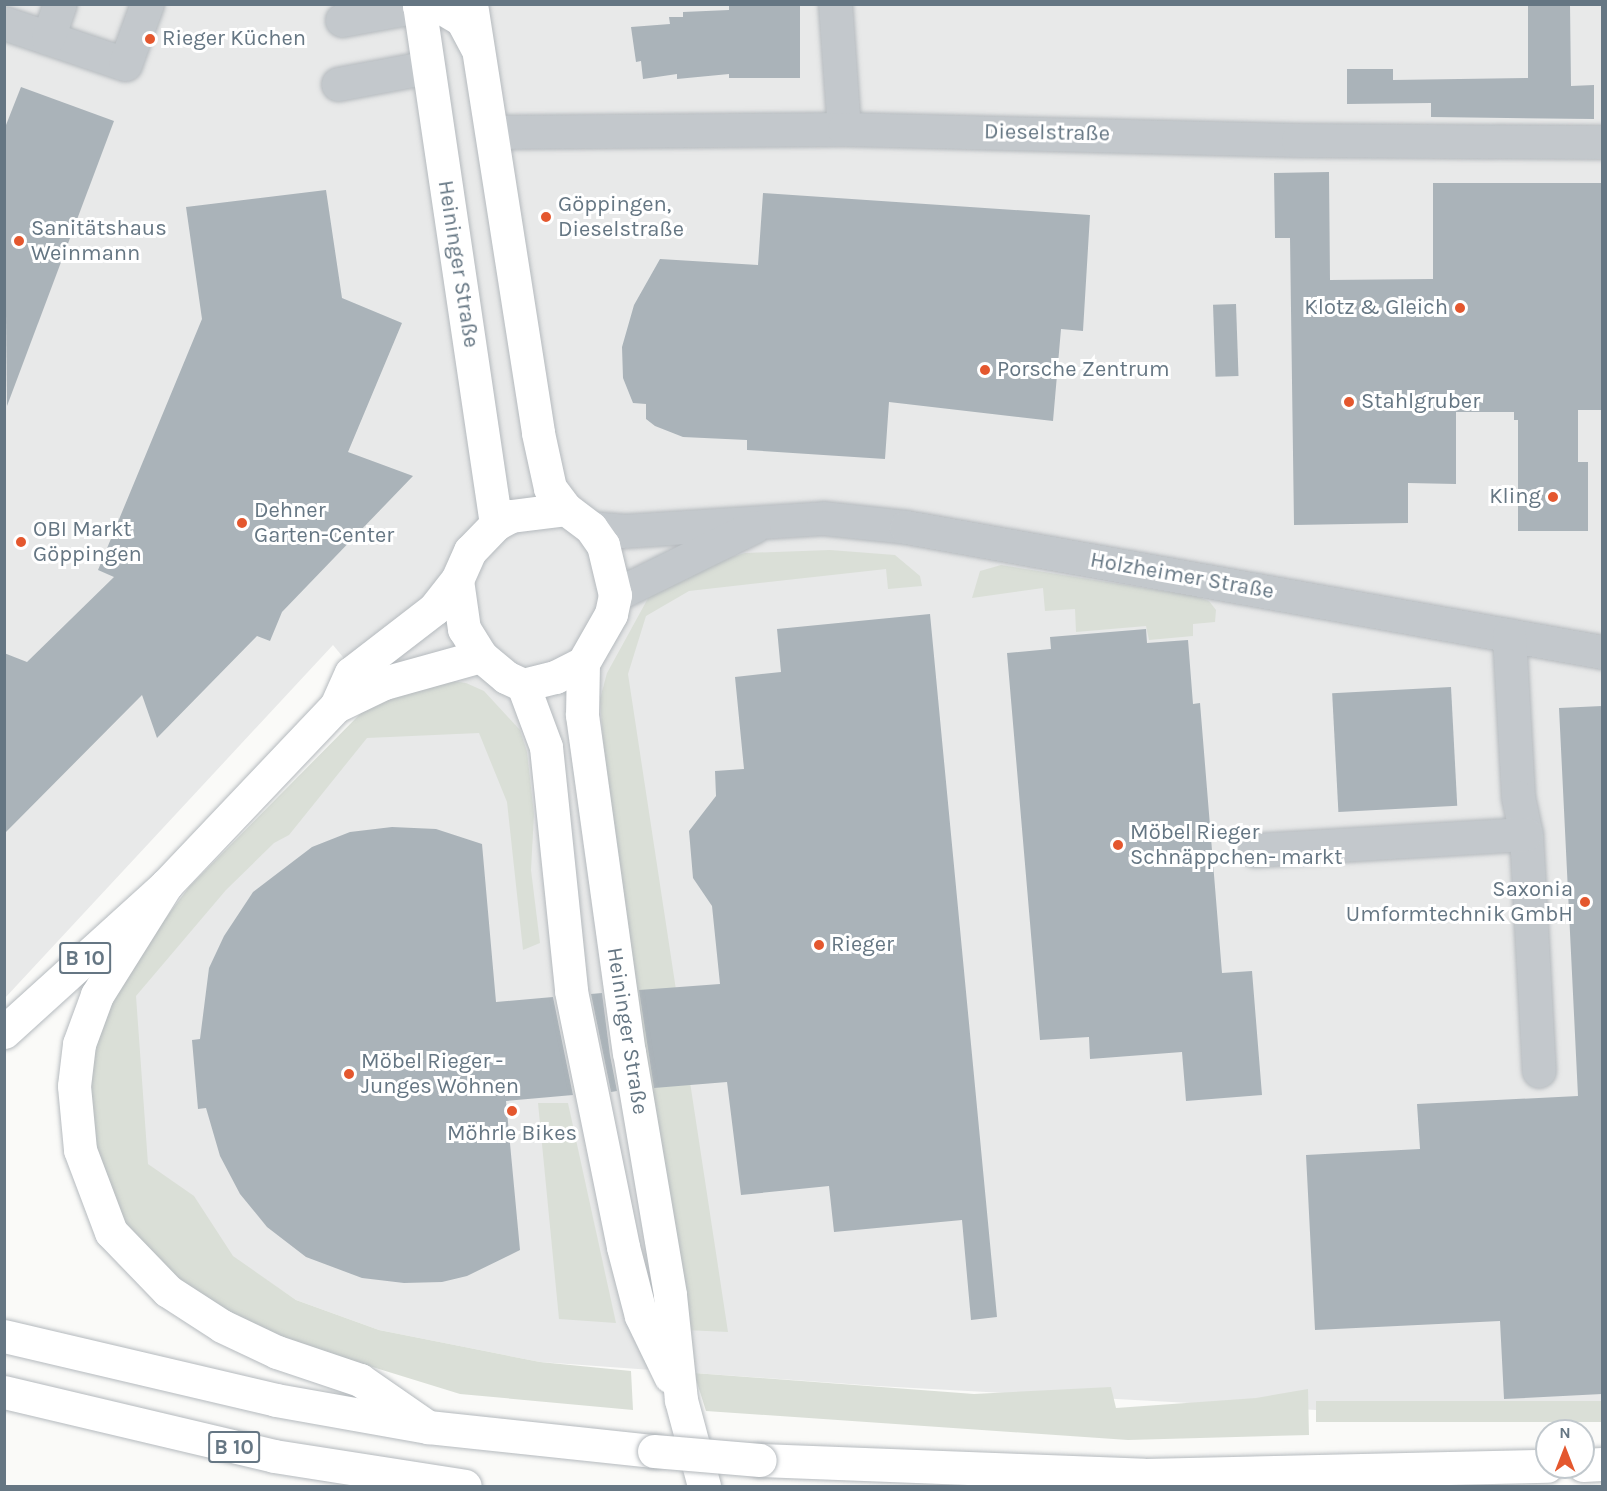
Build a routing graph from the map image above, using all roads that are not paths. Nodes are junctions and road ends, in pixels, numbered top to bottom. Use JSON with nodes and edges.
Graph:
{"nodes":[{"id":1,"x":60,"y":4,"type":"edge"},
{"id":2,"x":147,"y":4,"type":"edge"},
{"id":3,"x":471,"y":4,"type":"edge"},
{"id":4,"x":835,"y":4,"type":"edge"},
{"id":5,"x":419,"y":5,"type":"edge"},
{"id":6,"x":342,"y":20,"type":"dead end"},
{"id":7,"x":4,"y":23,"type":"edge"},
{"id":8,"x":48,"y":38,"type":"junction"},
{"id":9,"x":478,"y":51,"type":"junction"},
{"id":10,"x":428,"y":67,"type":"junction"},
{"id":11,"x":338,"y":84,"type":"dead end"},
{"id":12,"x":844,"y":129,"type":"junction"},
{"id":13,"x":491,"y":132,"type":"junction"},
{"id":14,"x":1602,"y":142,"type":"edge"},
{"id":15,"x":579,"y":518,"type":"junction"},
{"id":16,"x":496,"y":524,"type":"junction"},
{"id":17,"x":760,"y":524,"type":"junction"},
{"id":18,"x":458,"y":580,"type":"junction"},
{"id":19,"x":615,"y":595,"type":"junction"},
{"id":20,"x":1509,"y":635,"type":"junction"},
{"id":21,"x":1602,"y":652,"type":"edge"},
{"id":22,"x":481,"y":656,"type":"junction"},
{"id":23,"x":583,"y":663,"type":"junction"},
{"id":24,"x":523,"y":685,"type":"junction"},
{"id":25,"x":336,"y":706,"type":"junction"},
{"id":26,"x":1526,"y":834,"type":"junction"},
{"id":27,"x":1255,"y":850,"type":"dead end"},
{"id":28,"x":166,"y":885,"type":"junction"},
{"id":29,"x":4,"y":1032,"type":"edge"},
{"id":30,"x":1539,"y":1071,"type":"dead end"},
{"id":31,"x":4,"y":1336,"type":"edge"},
{"id":32,"x":4,"y":1392,"type":"edge"},
{"id":33,"x":681,"y":1400,"type":"junction"},
{"id":34,"x":428,"y":1427,"type":"junction"},
{"id":35,"x":1535,"y":1466,"type":"edge"},
{"id":36,"x":465,"y":1486,"type":"edge"},
{"id":37,"x":704,"y":1486,"type":"edge"}],
"edges":[{"from":1,"to":8,"type":"street"},
{"from":2,"to":8,"type":"street"},
{"from":3,"to":9,"type":"main road"},
{"from":4,"to":12,"type":"street"},
{"from":5,"to":6,"type":"street"},
{"from":5,"to":9,"type":"main road"},
{"from":5,"to":10,"type":"main road","name":"Heininger Straße"},
{"from":7,"to":8,"type":"street"},
{"from":9,"to":13,"type":"main road"},
{"from":10,"to":11,"type":"street"},
{"from":10,"to":16,"type":"main road","name":"Heininger Straße"},
{"from":12,"to":13,"type":"street","name":"Dieselstraße"},
{"from":12,"to":14,"type":"street","name":"Dieselstraße"},
{"from":13,"to":15,"type":"main road"},
{"from":15,"to":16,"type":"main road"},
{"from":15,"to":17,"type":"street","name":"Holzheimer Straße"},
{"from":15,"to":19,"type":"main road"},
{"from":16,"to":18,"type":"main road"},
{"from":17,"to":19,"type":"street","name":"Holzheimer Straße"},
{"from":17,"to":20,"type":"street","name":"Holzheimer Straße"},
{"from":18,"to":22,"type":"main road"},
{"from":18,"to":25,"type":"main road"},
{"from":19,"to":23,"type":"main road"},
{"from":20,"to":21,"type":"street","name":"Holzheimer Straße"},
{"from":20,"to":26,"type":"street"},
{"from":22,"to":24,"type":"main road"},
{"from":22,"to":25,"type":"main road"},
{"from":23,"to":24,"type":"main road"},
{"from":23,"to":33,"type":"main road","name":"Heininger Straße"},
{"from":24,"to":33,"type":"main road","name":"Heininger Straße"},
{"from":25,"to":28,"type":"main road"},
{"from":26,"to":27,"type":"street"},
{"from":26,"to":30,"type":"street"},
{"from":28,"to":29,"type":"main road","number":"B 10"},
{"from":28,"to":34,"type":"main road"},
{"from":31,"to":34,"type":"main road","number":"B 10"},
{"from":32,"to":36,"type":"main road","number":"B 10"},
{"from":33,"to":37,"type":"main road","name":"Heininger Straße"},
{"from":34,"to":35,"type":"main road","number":"B 10","bridge":true}]}
